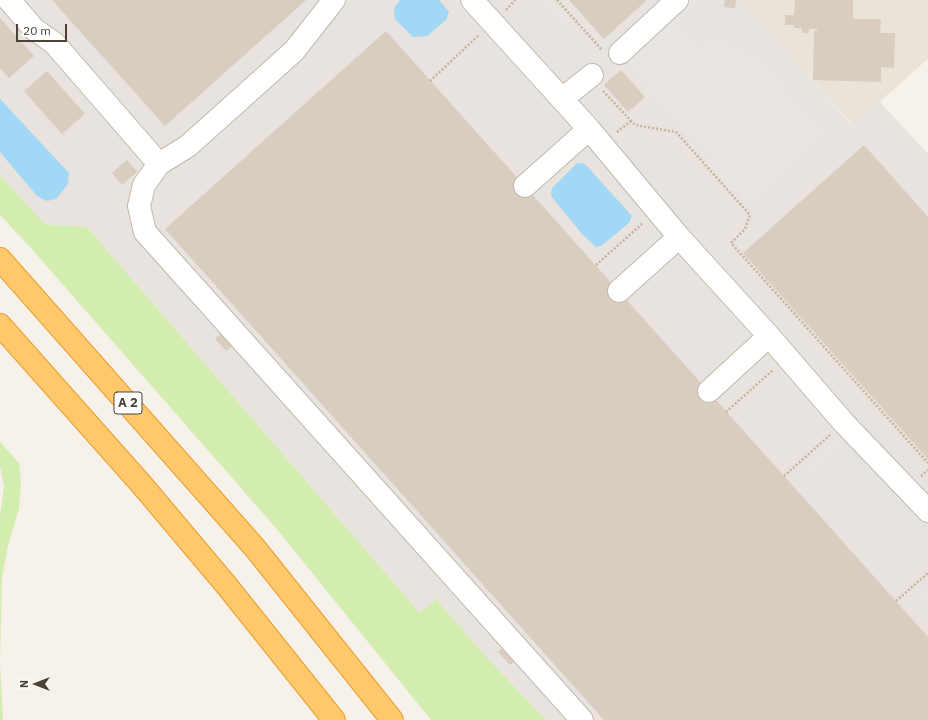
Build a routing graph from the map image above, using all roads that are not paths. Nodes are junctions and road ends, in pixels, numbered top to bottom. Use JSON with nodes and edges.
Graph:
{"nodes":[{"id":1,"x":9,"y":0,"type":"edge"},
{"id":2,"x":334,"y":0,"type":"edge"},
{"id":3,"x":472,"y":0,"type":"edge"},
{"id":4,"x":677,"y":0,"type":"edge"},
{"id":5,"x":613,"y":55,"type":"road end"},
{"id":6,"x":597,"y":82,"type":"road end"},
{"id":7,"x":562,"y":99,"type":"junction"},
{"id":8,"x":589,"y":130,"type":"junction"},
{"id":9,"x":159,"y":164,"type":"junction"},
{"id":10,"x":525,"y":186,"type":"dead end"},
{"id":11,"x":679,"y":237,"type":"junction"},
{"id":12,"x":0,"y":259,"type":"edge"},
{"id":13,"x":619,"y":291,"type":"dead end"},
{"id":14,"x":0,"y":325,"type":"edge"},
{"id":15,"x":769,"y":336,"type":"junction"},
{"id":16,"x":709,"y":391,"type":"dead end"},
{"id":17,"x":928,"y":511,"type":"edge"},
{"id":18,"x":334,"y":720,"type":"edge"},
{"id":19,"x":392,"y":720,"type":"edge"},
{"id":20,"x":582,"y":720,"type":"edge"}],
"edges":[{"from":1,"to":9,"type":"lane"},
{"from":2,"to":9,"type":"lane"},
{"from":3,"to":7,"type":"lane"},
{"from":4,"to":5,"type":"lane"},
{"from":6,"to":7,"type":"lane"},
{"from":7,"to":8,"type":"lane"},
{"from":8,"to":10,"type":"lane"},
{"from":8,"to":11,"type":"lane"},
{"from":9,"to":20,"type":"lane"},
{"from":11,"to":13,"type":"lane"},
{"from":11,"to":15,"type":"lane"},
{"from":12,"to":19,"type":"highway","number":"A 2"},
{"from":14,"to":18,"type":"highway"},
{"from":15,"to":16,"type":"lane"},
{"from":15,"to":17,"type":"lane"}]}
